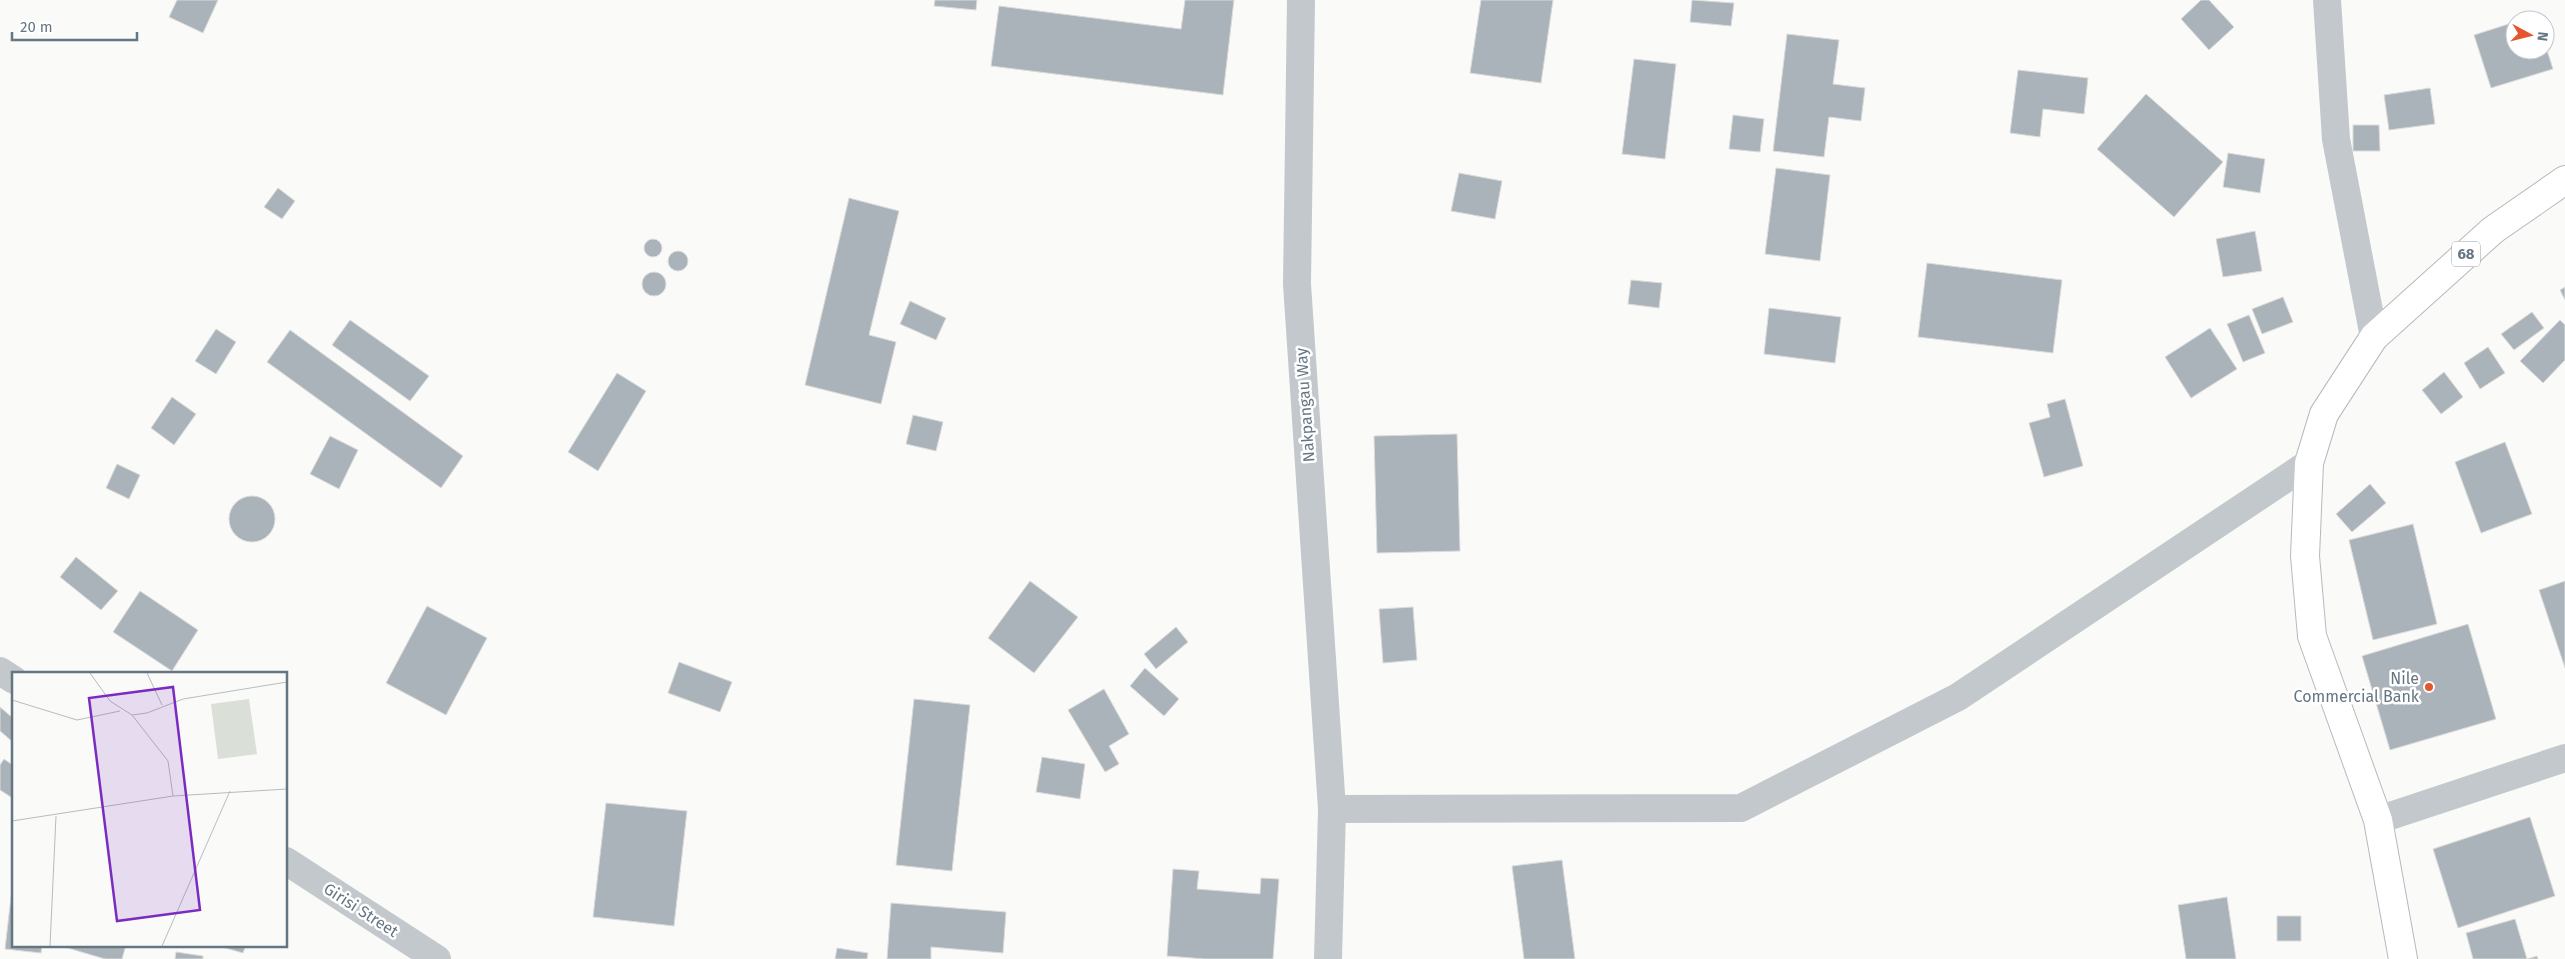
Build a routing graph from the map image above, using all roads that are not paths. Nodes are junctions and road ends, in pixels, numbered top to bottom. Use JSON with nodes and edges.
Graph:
{"nodes":[{"id":1,"x":1301,"y":0,"type":"edge"},
{"id":2,"x":2327,"y":0,"type":"edge"},
{"id":3,"x":2565,"y":180,"type":"edge"},
{"id":4,"x":2374,"y":337,"type":"junction"},
{"id":5,"x":2309,"y":463,"type":"junction"},
{"id":6,"x":0,"y":671,"type":"edge"},
{"id":7,"x":12,"y":679,"type":"edge"},
{"id":8,"x":2565,"y":758,"type":"edge"},
{"id":9,"x":1332,"y":809,"type":"junction"},
{"id":10,"x":2378,"y":820,"type":"junction"},
{"id":11,"x":288,"y":862,"type":"edge"},
{"id":12,"x":437,"y":959,"type":"edge"},
{"id":13,"x":1328,"y":959,"type":"edge"},
{"id":14,"x":2403,"y":959,"type":"edge"}],
"edges":[{"from":1,"to":9,"type":"street","name":"Nakpangau Way"},
{"from":2,"to":4,"type":"street"},
{"from":3,"to":4,"type":"main road","number":"68"},
{"from":4,"to":5,"type":"main road"},
{"from":5,"to":9,"type":"street"},
{"from":5,"to":10,"type":"main road"},
{"from":6,"to":7,"type":"street"},
{"from":8,"to":10,"type":"street"},
{"from":9,"to":13,"type":"street","name":"Nakpangau Way"},
{"from":10,"to":14,"type":"main road"},
{"from":11,"to":12,"type":"street","name":"Girisi Street"}]}
